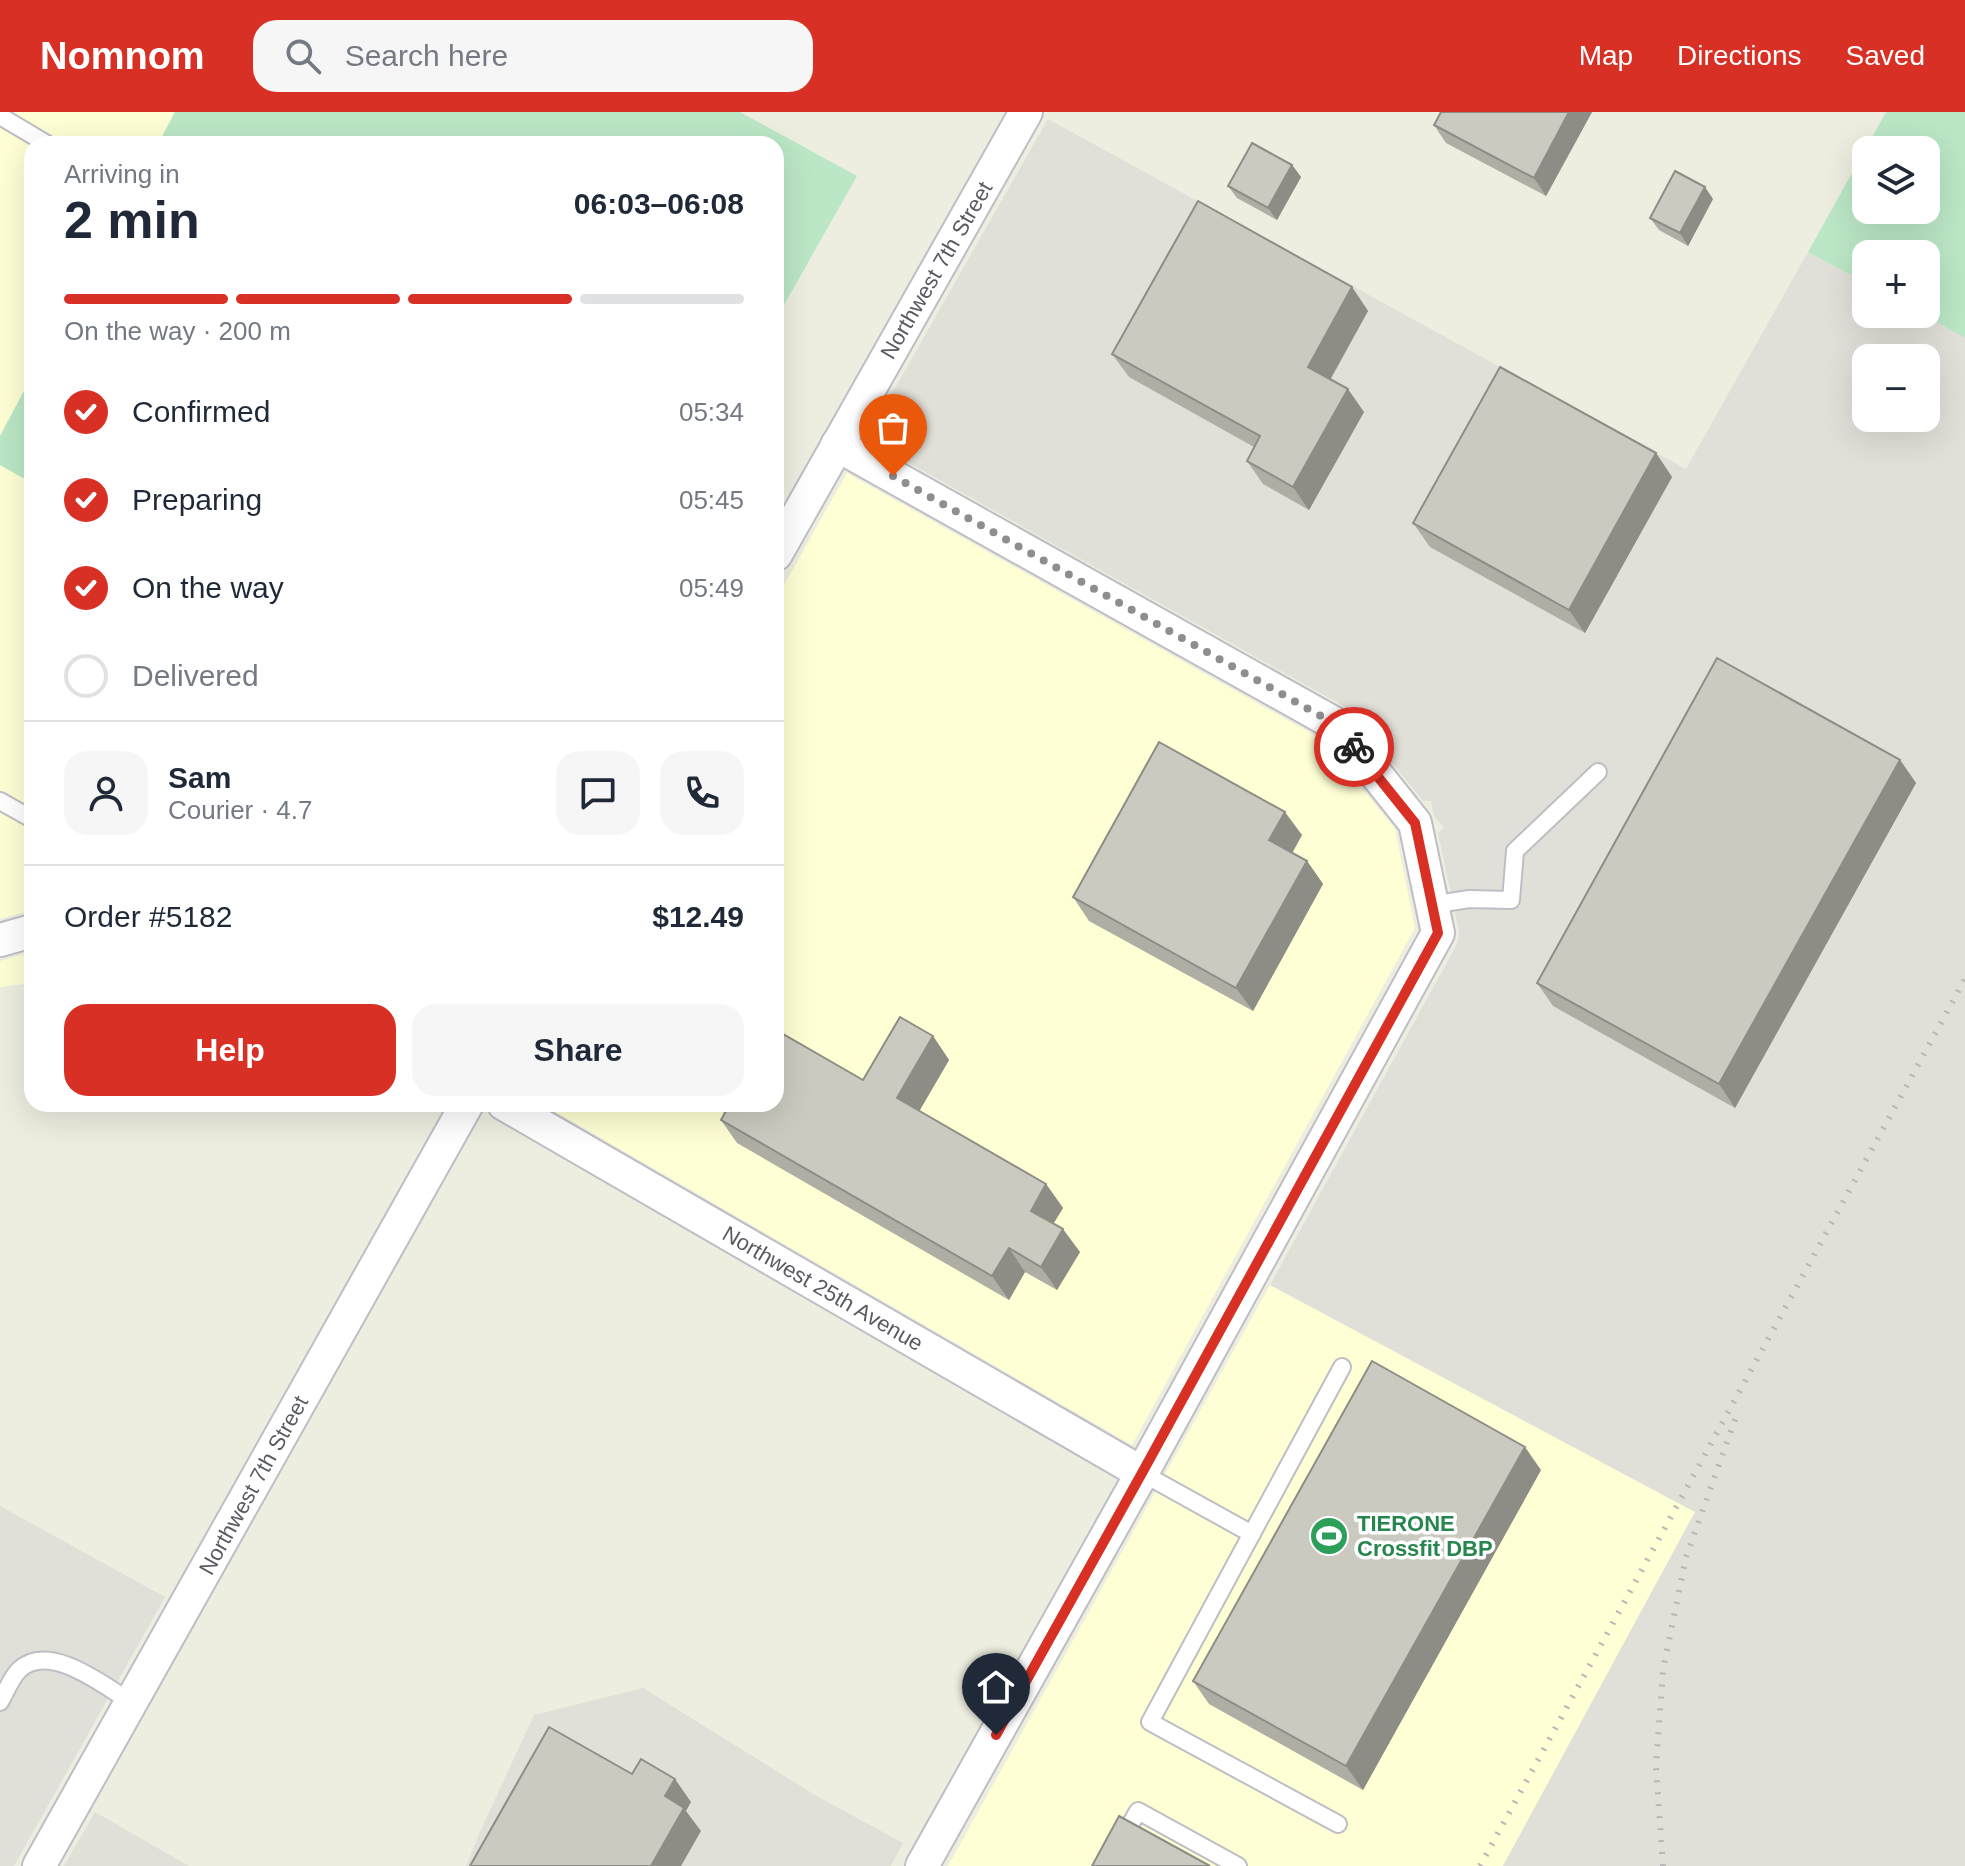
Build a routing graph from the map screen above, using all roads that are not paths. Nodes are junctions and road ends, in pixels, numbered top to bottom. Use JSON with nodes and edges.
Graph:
{"nodes":[{"id":1,"x":1026,"y":112,"type":"edge"},
{"id":2,"x":0,"y":116,"type":"edge"},
{"id":3,"x":34,"y":136,"type":"edge"},
{"id":4,"x":837,"y":445,"type":"junction"},
{"id":5,"x":784,"y":540,"type":"edge"},
{"id":6,"x":1598,"y":772,"type":"dead end"},
{"id":7,"x":0,"y":801,"type":"edge"},
{"id":8,"x":24,"y":814,"type":"edge"},
{"id":9,"x":1431,"y":905,"type":"junction"},
{"id":10,"x":24,"y":933,"type":"edge"},
{"id":11,"x":0,"y":940,"type":"edge"},
{"id":12,"x":463,"y":1112,"type":"edge"},
{"id":13,"x":518,"y":1112,"type":"edge"},
{"id":14,"x":1342,"y":1367,"type":"dead end"},
{"id":15,"x":1142,"y":1473,"type":"junction"},
{"id":16,"x":1252,"y":1534,"type":"junction"},
{"id":17,"x":0,"y":1702,"type":"edge"},
{"id":18,"x":131,"y":1702,"type":"junction"},
{"id":19,"x":1338,"y":1824,"type":"dead end"},
{"id":20,"x":39,"y":1866,"type":"edge"},
{"id":21,"x":922,"y":1866,"type":"edge"},
{"id":22,"x":1107,"y":1866,"type":"edge"},
{"id":23,"x":1238,"y":1866,"type":"edge"}],
"edges":[{"from":1,"to":4,"type":"street","name":"Northwest 7th Street"},
{"from":2,"to":3,"type":"lane"},
{"from":4,"to":5,"type":"street","name":"Northwest 7th Street"},
{"from":4,"to":9,"type":"street"},
{"from":6,"to":9,"type":"lane"},
{"from":7,"to":8,"type":"lane"},
{"from":9,"to":15,"type":"street"},
{"from":10,"to":11,"type":"street"},
{"from":12,"to":18,"type":"street","name":"Northwest 7th Street"},
{"from":13,"to":15,"type":"street","name":"Northwest 25th Avenue"},
{"from":14,"to":16,"type":"lane"},
{"from":15,"to":16,"type":"lane"},
{"from":15,"to":21,"type":"street"},
{"from":16,"to":19,"type":"lane"},
{"from":17,"to":18,"type":"lane"},
{"from":18,"to":20,"type":"street","name":"Northwest 7th Street"},
{"from":22,"to":23,"type":"lane"}]}
